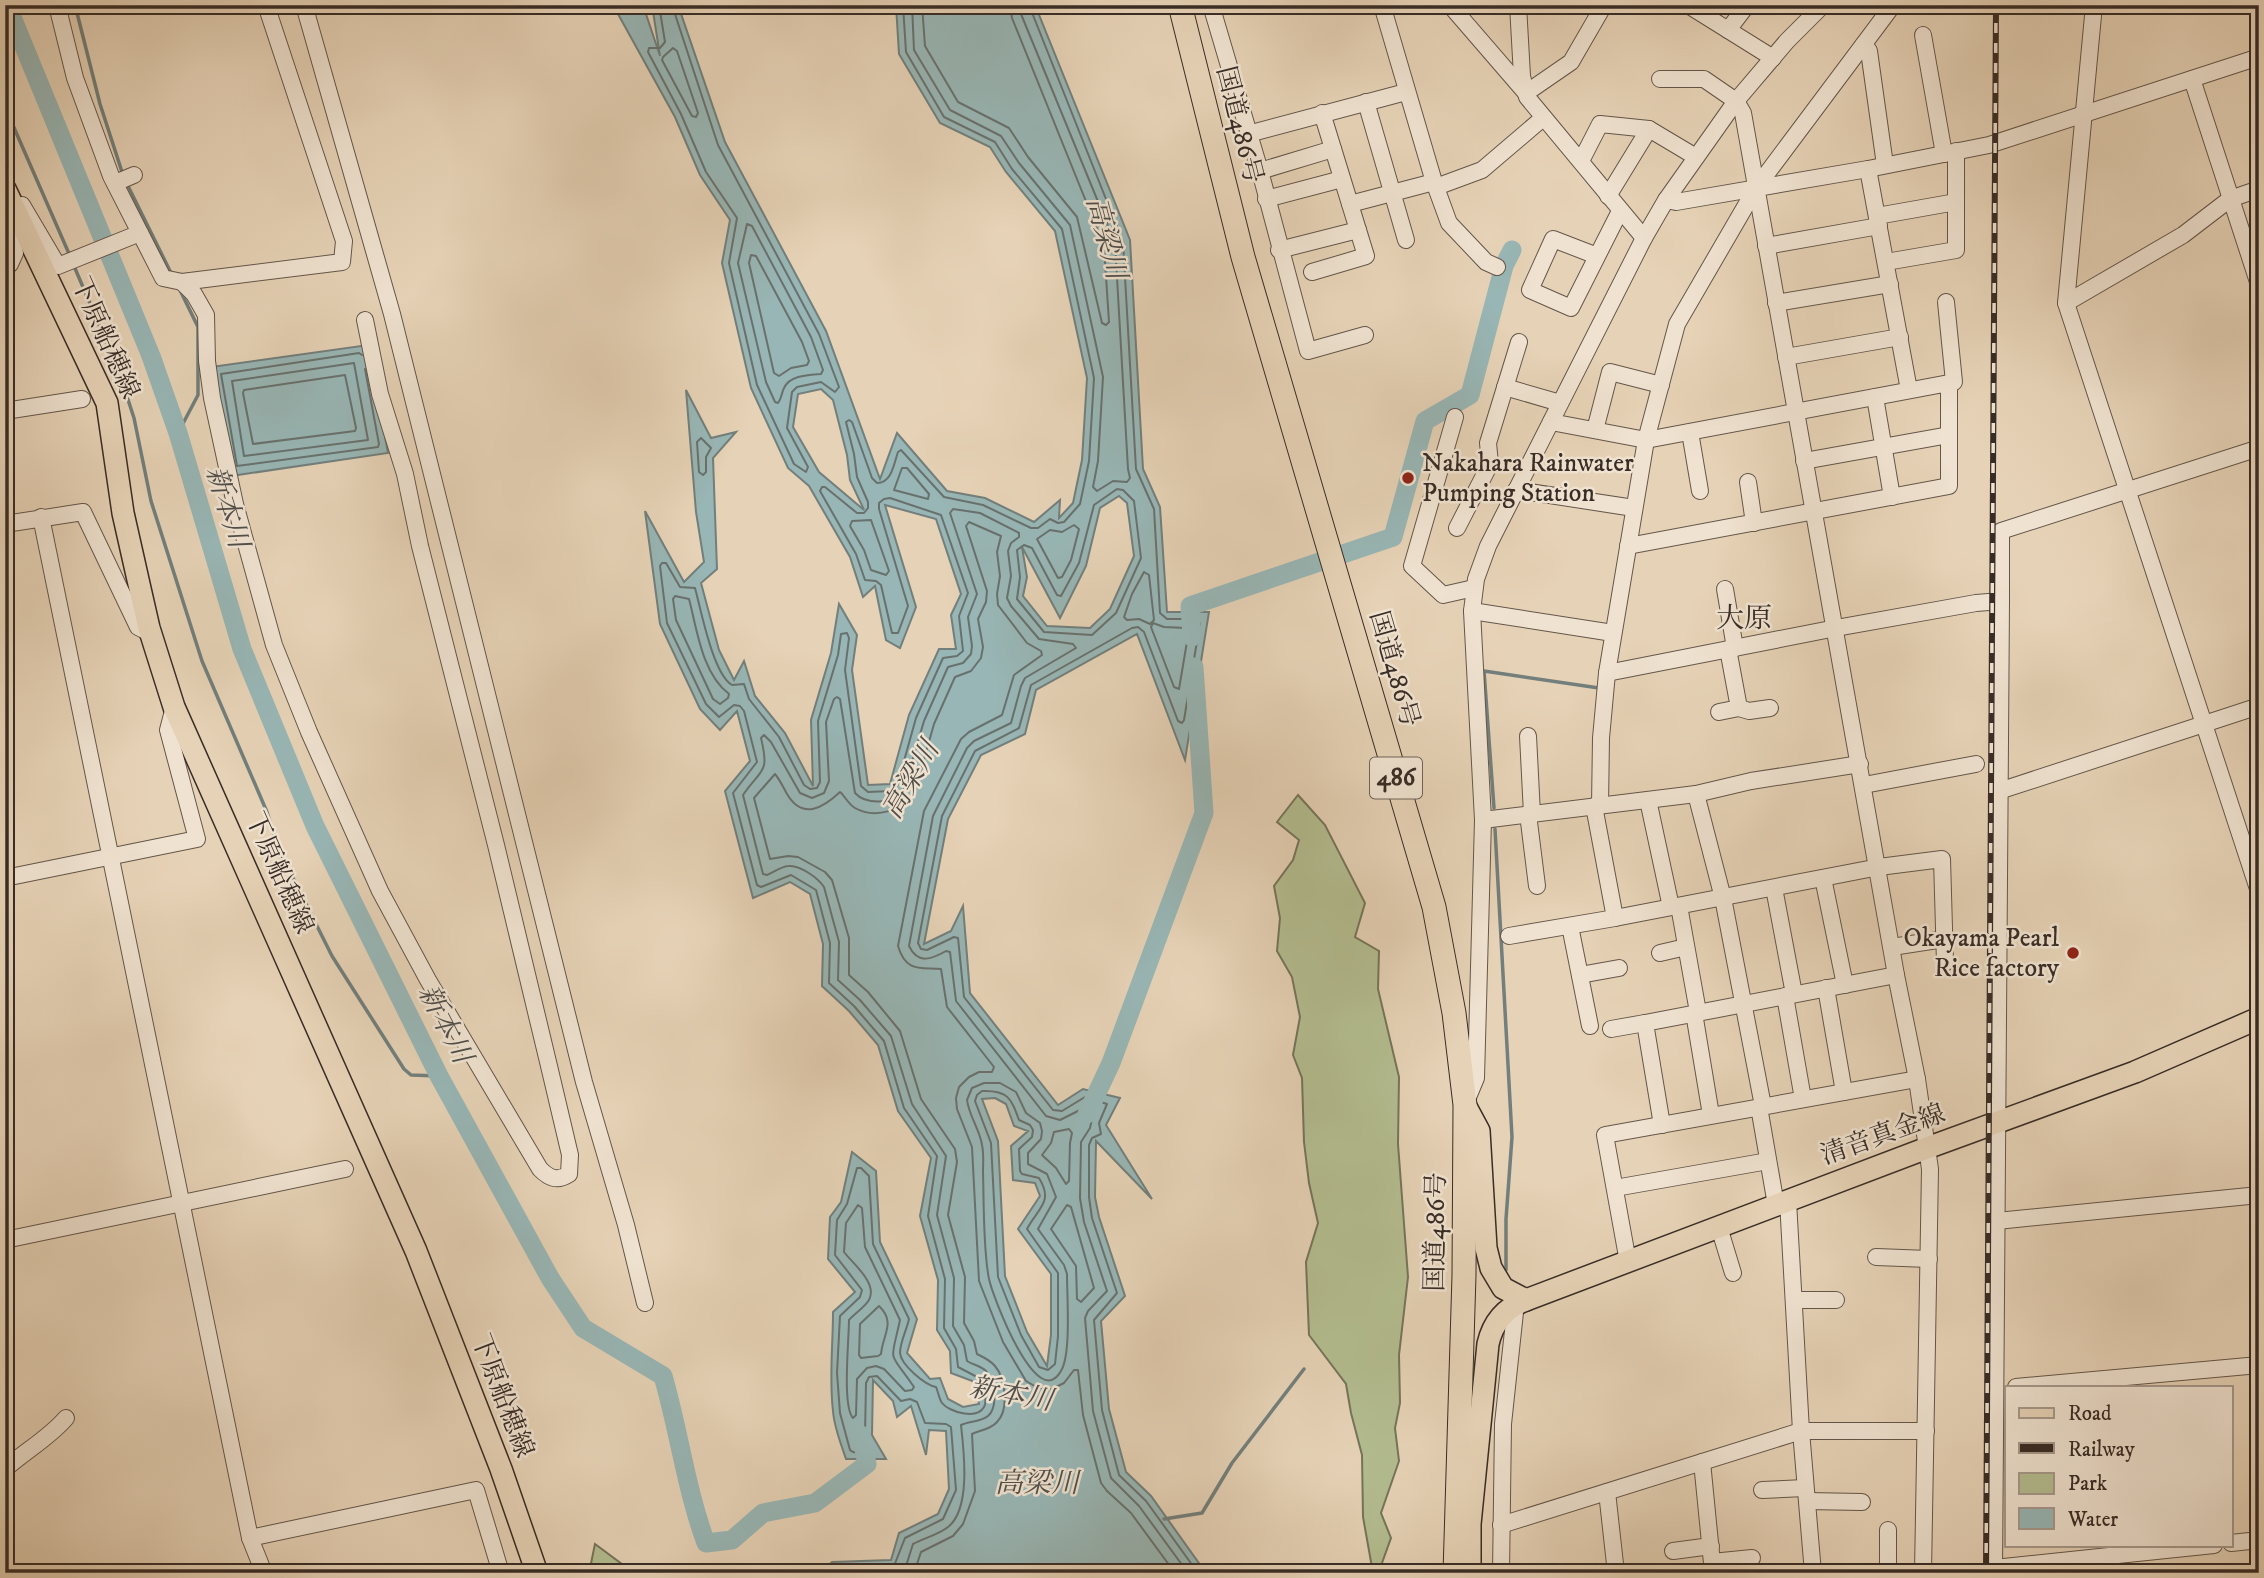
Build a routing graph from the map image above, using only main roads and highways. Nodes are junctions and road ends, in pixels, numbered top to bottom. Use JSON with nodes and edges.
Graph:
{"nodes":[{"id":1,"x":1180,"y":5,"type":"edge"},
{"id":2,"x":5,"y":187,"type":"edge"},
{"id":3,"x":2259,"y":1018,"type":"edge"},
{"id":4,"x":1465,"y":1105,"type":"junction"},
{"id":5,"x":1494,"y":1277,"type":"junction"},
{"id":6,"x":1521,"y":1302,"type":"junction"},
{"id":7,"x":1491,"y":1334,"type":"junction"},
{"id":8,"x":537,"y":1573,"type":"edge"},
{"id":9,"x":1456,"y":1573,"type":"edge"}],
"edges":[{"from":1,"to":4,"type":"highway","name":"国道486号","number":"486"},
{"from":2,"to":8,"type":"main road","name":"下原船穂線"},
{"from":3,"to":6,"type":"main road","name":"清音真金線"},
{"from":4,"to":5,"type":"main road"},
{"from":4,"to":9,"type":"highway","name":"国道486号","number":"486"},
{"from":5,"to":6,"type":"main road"},
{"from":5,"to":7,"type":"main road"},
{"from":6,"to":7,"type":"main road","name":"清音真金線"},
{"from":7,"to":9,"type":"main road"}]}
